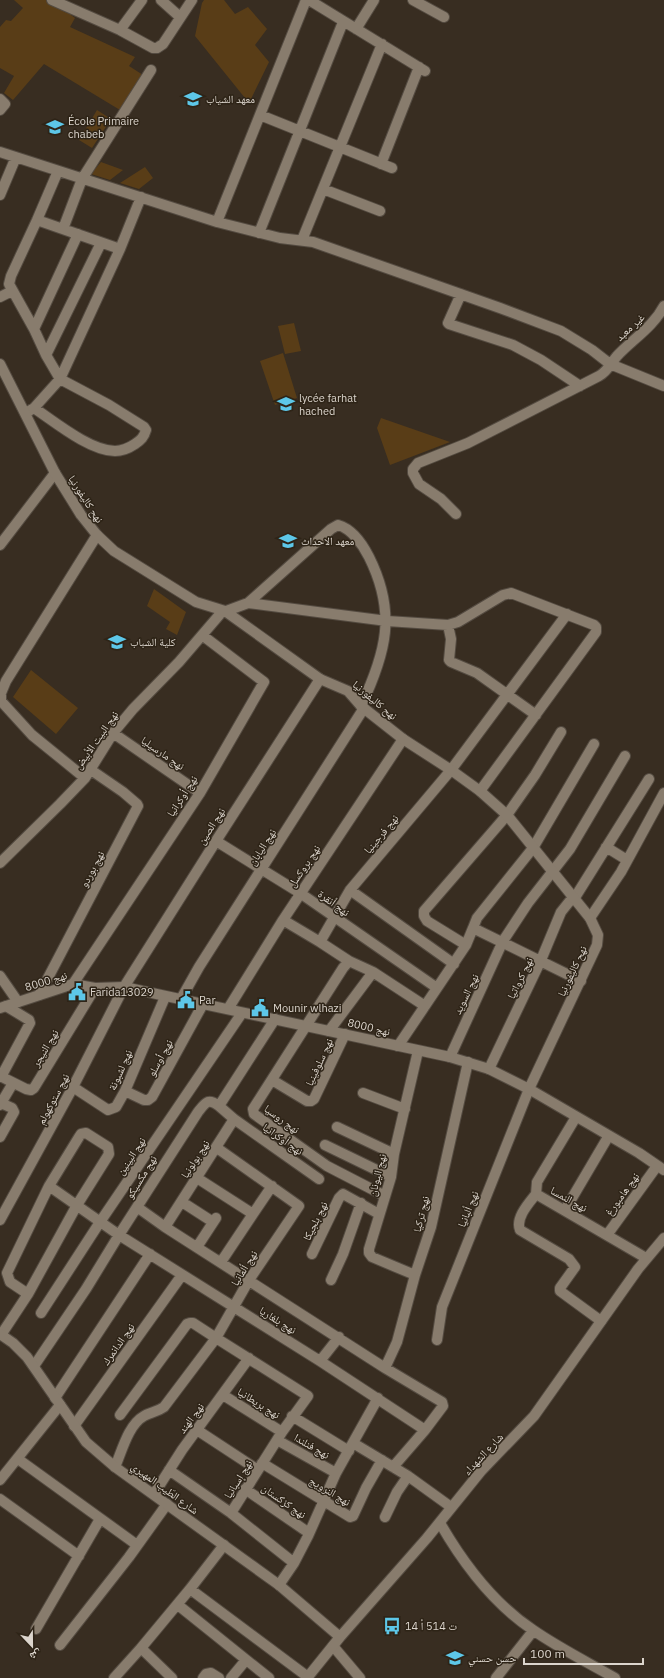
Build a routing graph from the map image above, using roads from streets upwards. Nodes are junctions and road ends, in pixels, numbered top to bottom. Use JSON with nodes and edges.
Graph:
{"nodes":[{"id":1,"x":52,"y":0,"type":"edge"},
{"id":2,"x":142,"y":0,"type":"edge"},
{"id":3,"x":161,"y":0,"type":"edge"},
{"id":4,"x":192,"y":0,"type":"edge"},
{"id":5,"x":308,"y":0,"type":"edge"},
{"id":6,"x":374,"y":0,"type":"edge"},
{"id":7,"x":413,"y":0,"type":"edge"},
{"id":8,"x":444,"y":17,"type":"dead end"},
{"id":9,"x":180,"y":18,"type":"junction"},
{"id":10,"x":343,"y":22,"type":"junction"},
{"id":11,"x":356,"y":29,"type":"junction"},
{"id":12,"x":120,"y":30,"type":"junction"},
{"id":13,"x":382,"y":44,"type":"junction"},
{"id":14,"x":151,"y":70,"type":"dead end"},
{"id":15,"x":0,"y":99,"type":"edge"},
{"id":16,"x":0,"y":110,"type":"edge"},
{"id":17,"x":260,"y":116,"type":"junction"},
{"id":18,"x":299,"y":131,"type":"junction"},
{"id":19,"x":340,"y":147,"type":"junction"},
{"id":20,"x":0,"y":152,"type":"edge"},
{"id":21,"x":16,"y":157,"type":"junction"},
{"id":22,"x":381,"y":164,"type":"junction"},
{"id":23,"x":392,"y":168,"type":"dead end"},
{"id":24,"x":58,"y":171,"type":"junction"},
{"id":25,"x":82,"y":179,"type":"junction"},
{"id":26,"x":323,"y":189,"type":"junction"},
{"id":27,"x":0,"y":195,"type":"edge"},
{"id":28,"x":141,"y":197,"type":"junction"},
{"id":29,"x":380,"y":211,"type":"dead end"},
{"id":30,"x":37,"y":220,"type":"junction"},
{"id":31,"x":217,"y":222,"type":"junction"},
{"id":32,"x":63,"y":229,"type":"junction"},
{"id":33,"x":259,"y":233,"type":"junction"},
{"id":34,"x":78,"y":234,"type":"junction"},
{"id":35,"x":302,"y":240,"type":"junction"},
{"id":36,"x":101,"y":242,"type":"junction"},
{"id":37,"x":120,"y":249,"type":"junction"},
{"id":38,"x":7,"y":285,"type":"edge"},
{"id":39,"x":461,"y":294,"type":"junction"},
{"id":40,"x":0,"y":297,"type":"edge"},
{"id":41,"x":664,"y":306,"type":"edge"},
{"id":42,"x":34,"y":329,"type":"junction"},
{"id":43,"x":46,"y":355,"type":"junction"},
{"id":44,"x":0,"y":364,"type":"edge"},
{"id":45,"x":610,"y":364,"type":"junction"},
{"id":46,"x":60,"y":379,"type":"junction"},
{"id":47,"x":580,"y":386,"type":"junction"},
{"id":48,"x":664,"y":386,"type":"edge"},
{"id":49,"x":30,"y":411,"type":"junction"},
{"id":50,"x":55,"y":473,"type":"junction"},
{"id":51,"x":456,"y":514,"type":"dead end"},
{"id":52,"x":97,"y":535,"type":"junction"},
{"id":53,"x":0,"y":545,"type":"edge"},
{"id":54,"x":248,"y":604,"type":"junction"},
{"id":55,"x":225,"y":612,"type":"junction"},
{"id":56,"x":567,"y":614,"type":"junction"},
{"id":57,"x":387,"y":621,"type":"junction"},
{"id":58,"x":448,"y":625,"type":"junction"},
{"id":59,"x":202,"y":635,"type":"junction"},
{"id":60,"x":320,"y":679,"type":"junction"},
{"id":61,"x":506,"y":695,"type":"junction"},
{"id":62,"x":363,"y":707,"type":"junction"},
{"id":63,"x":536,"y":715,"type":"junction"},
{"id":64,"x":561,"y":732,"type":"dead end"},
{"id":65,"x":113,"y":733,"type":"junction"},
{"id":66,"x":403,"y":739,"type":"junction"},
{"id":67,"x":594,"y":744,"type":"dead end"},
{"id":68,"x":625,"y":756,"type":"dead end"},
{"id":69,"x":450,"y":770,"type":"junction"},
{"id":70,"x":88,"y":774,"type":"junction"},
{"id":71,"x":649,"y":779,"type":"dead end"},
{"id":72,"x":480,"y":791,"type":"junction"},
{"id":73,"x":200,"y":793,"type":"junction"},
{"id":74,"x":664,"y":793,"type":"edge"},
{"id":75,"x":506,"y":815,"type":"junction"},
{"id":76,"x":216,"y":841,"type":"junction"},
{"id":77,"x":606,"y":847,"type":"junction"},
{"id":78,"x":533,"y":848,"type":"junction"},
{"id":79,"x":627,"y":860,"type":"junction"},
{"id":80,"x":0,"y":863,"type":"edge"},
{"id":81,"x":261,"y":870,"type":"junction"},
{"id":82,"x":553,"y":872,"type":"junction"},
{"id":83,"x":350,"y":890,"type":"junction"},
{"id":84,"x":300,"y":893,"type":"junction"},
{"id":85,"x":574,"y":899,"type":"junction"},
{"id":86,"x":333,"y":918,"type":"junction"},
{"id":87,"x":590,"y":918,"type":"junction"},
{"id":88,"x":283,"y":920,"type":"junction"},
{"id":89,"x":473,"y":928,"type":"junction"},
{"id":90,"x":504,"y":941,"type":"junction"},
{"id":91,"x":320,"y":942,"type":"junction"},
{"id":92,"x":466,"y":945,"type":"junction"},
{"id":93,"x":541,"y":960,"type":"junction"},
{"id":94,"x":349,"y":961,"type":"junction"},
{"id":95,"x":454,"y":964,"type":"junction"},
{"id":96,"x":373,"y":972,"type":"junction"},
{"id":97,"x":0,"y":976,"type":"edge"},
{"id":98,"x":581,"y":980,"type":"junction"},
{"id":99,"x":73,"y":984,"type":"junction"},
{"id":100,"x":124,"y":987,"type":"junction"},
{"id":101,"x":95,"y":988,"type":"junction"},
{"id":102,"x":437,"y":988,"type":"junction"},
{"id":103,"x":39,"y":995,"type":"junction"},
{"id":104,"x":165,"y":997,"type":"junction"},
{"id":105,"x":181,"y":999,"type":"junction"},
{"id":106,"x":18,"y":1002,"type":"junction"},
{"id":107,"x":204,"y":1004,"type":"junction"},
{"id":108,"x":424,"y":1006,"type":"junction"},
{"id":109,"x":3,"y":1007,"type":"edge"},
{"id":110,"x":228,"y":1009,"type":"junction"},
{"id":111,"x":242,"y":1013,"type":"junction"},
{"id":112,"x":275,"y":1019,"type":"junction"},
{"id":113,"x":307,"y":1026,"type":"junction"},
{"id":114,"x":329,"y":1031,"type":"junction"},
{"id":115,"x":345,"y":1034,"type":"junction"},
{"id":116,"x":398,"y":1046,"type":"junction"},
{"id":117,"x":418,"y":1051,"type":"junction"},
{"id":118,"x":450,"y":1057,"type":"junction"},
{"id":119,"x":468,"y":1062,"type":"junction"},
{"id":120,"x":489,"y":1069,"type":"junction"},
{"id":121,"x":0,"y":1077,"type":"edge"},
{"id":122,"x":272,"y":1080,"type":"junction"},
{"id":123,"x":13,"y":1083,"type":"junction"},
{"id":124,"x":73,"y":1087,"type":"junction"},
{"id":125,"x":530,"y":1089,"type":"junction"},
{"id":126,"x":124,"y":1091,"type":"junction"},
{"id":127,"x":363,"y":1093,"type":"dead end"},
{"id":128,"x":1,"y":1104,"type":"edge"},
{"id":129,"x":219,"y":1106,"type":"junction"},
{"id":130,"x":405,"y":1109,"type":"junction"},
{"id":131,"x":576,"y":1117,"type":"junction"},
{"id":132,"x":234,"y":1119,"type":"junction"},
{"id":133,"x":337,"y":1128,"type":"dead end"},
{"id":134,"x":0,"y":1137,"type":"edge"},
{"id":135,"x":608,"y":1137,"type":"junction"},
{"id":136,"x":325,"y":1144,"type":"dead end"},
{"id":137,"x":217,"y":1148,"type":"junction"},
{"id":138,"x":394,"y":1154,"type":"junction"},
{"id":139,"x":660,"y":1168,"type":"edge"},
{"id":140,"x":391,"y":1177,"type":"junction"},
{"id":141,"x":197,"y":1178,"type":"junction"},
{"id":142,"x":318,"y":1179,"type":"dead end"},
{"id":143,"x":49,"y":1186,"type":"junction"},
{"id":144,"x":272,"y":1186,"type":"junction"},
{"id":145,"x":536,"y":1194,"type":"junction"},
{"id":146,"x":385,"y":1196,"type":"junction"},
{"id":147,"x":182,"y":1202,"type":"junction"},
{"id":148,"x":362,"y":1204,"type":"junction"},
{"id":149,"x":77,"y":1205,"type":"junction"},
{"id":150,"x":137,"y":1207,"type":"junction"},
{"id":151,"x":565,"y":1210,"type":"junction"},
{"id":152,"x":252,"y":1214,"type":"junction"},
{"id":153,"x":379,"y":1214,"type":"junction"},
{"id":154,"x":0,"y":1220,"type":"edge"},
{"id":155,"x":100,"y":1222,"type":"junction"},
{"id":156,"x":165,"y":1227,"type":"junction"},
{"id":157,"x":119,"y":1235,"type":"junction"},
{"id":158,"x":607,"y":1235,"type":"junction"},
{"id":159,"x":664,"y":1238,"type":"edge"},
{"id":160,"x":197,"y":1247,"type":"junction"},
{"id":161,"x":150,"y":1254,"type":"junction"},
{"id":162,"x":312,"y":1254,"type":"dead end"},
{"id":163,"x":646,"y":1258,"type":"junction"},
{"id":164,"x":221,"y":1262,"type":"junction"},
{"id":165,"x":182,"y":1275,"type":"junction"},
{"id":166,"x":415,"y":1275,"type":"junction"},
{"id":167,"x":249,"y":1280,"type":"junction"},
{"id":168,"x":331,"y":1280,"type":"dead end"},
{"id":169,"x":28,"y":1294,"type":"junction"},
{"id":170,"x":234,"y":1306,"type":"junction"},
{"id":171,"x":41,"y":1313,"type":"dead end"},
{"id":172,"x":601,"y":1321,"type":"junction"},
{"id":173,"x":1,"y":1335,"type":"edge"},
{"id":174,"x":339,"y":1337,"type":"junction"},
{"id":175,"x":216,"y":1338,"type":"junction"},
{"id":176,"x":437,"y":1340,"type":"dead end"},
{"id":177,"x":249,"y":1358,"type":"junction"},
{"id":178,"x":320,"y":1361,"type":"junction"},
{"id":179,"x":34,"y":1366,"type":"junction"},
{"id":180,"x":385,"y":1368,"type":"junction"},
{"id":181,"x":223,"y":1395,"type":"junction"},
{"id":182,"x":378,"y":1398,"type":"junction"},
{"id":183,"x":58,"y":1402,"type":"junction"},
{"id":184,"x":120,"y":1415,"type":"dead end"},
{"id":185,"x":292,"y":1416,"type":"junction"},
{"id":186,"x":74,"y":1426,"type":"junction"},
{"id":187,"x":197,"y":1430,"type":"junction"},
{"id":188,"x":425,"y":1430,"type":"junction"},
{"id":189,"x":279,"y":1436,"type":"junction"},
{"id":190,"x":351,"y":1447,"type":"junction"},
{"id":191,"x":18,"y":1459,"type":"junction"},
{"id":192,"x":382,"y":1460,"type":"junction"},
{"id":193,"x":115,"y":1467,"type":"junction"},
{"id":194,"x":260,"y":1467,"type":"junction"},
{"id":195,"x":393,"y":1467,"type":"junction"},
{"id":196,"x":169,"y":1470,"type":"junction"},
{"id":197,"x":336,"y":1473,"type":"junction"},
{"id":198,"x":408,"y":1476,"type":"junction"},
{"id":199,"x":0,"y":1480,"type":"edge"},
{"id":200,"x":246,"y":1488,"type":"junction"},
{"id":201,"x":154,"y":1494,"type":"junction"},
{"id":202,"x":0,"y":1499,"type":"edge"},
{"id":203,"x":323,"y":1501,"type":"junction"},
{"id":204,"x":167,"y":1504,"type":"junction"},
{"id":205,"x":451,"y":1507,"type":"junction"},
{"id":206,"x":231,"y":1513,"type":"junction"},
{"id":207,"x":385,"y":1517,"type":"dead end"},
{"id":208,"x":100,"y":1519,"type":"junction"},
{"id":209,"x":440,"y":1523,"type":"junction"},
{"id":210,"x":309,"y":1533,"type":"junction"},
{"id":211,"x":137,"y":1545,"type":"junction"},
{"id":212,"x":224,"y":1545,"type":"junction"},
{"id":213,"x":79,"y":1556,"type":"junction"},
{"id":214,"x":294,"y":1563,"type":"junction"},
{"id":215,"x":279,"y":1585,"type":"junction"},
{"id":216,"x":190,"y":1589,"type":"junction"},
{"id":217,"x":178,"y":1605,"type":"junction"},
{"id":218,"x":36,"y":1629,"type":"dead end"},
{"id":219,"x":534,"y":1631,"type":"junction"},
{"id":220,"x":340,"y":1637,"type":"junction"},
{"id":221,"x":60,"y":1645,"type":"dead end"},
{"id":222,"x":333,"y":1646,"type":"junction"},
{"id":223,"x":141,"y":1648,"type":"junction"},
{"id":224,"x":246,"y":1660,"type":"junction"},
{"id":225,"x":308,"y":1677,"type":"edge"},
{"id":226,"x":114,"y":1678,"type":"edge"},
{"id":227,"x":172,"y":1678,"type":"edge"},
{"id":228,"x":203,"y":1678,"type":"edge"},
{"id":229,"x":219,"y":1678,"type":"edge"},
{"id":230,"x":231,"y":1678,"type":"edge"},
{"id":231,"x":269,"y":1678,"type":"edge"},
{"id":232,"x":360,"y":1678,"type":"edge"},
{"id":233,"x":496,"y":1678,"type":"edge"},
{"id":234,"x":615,"y":1678,"type":"edge"}],
"edges":[{"from":1,"to":12,"type":"street"},
{"from":2,"to":12,"type":"street"},
{"from":3,"to":9,"type":"street"},
{"from":4,"to":9,"type":"street"},
{"from":5,"to":10,"type":"street"},
{"from":5,"to":17,"type":"street"},
{"from":6,"to":11,"type":"street"},
{"from":7,"to":8,"type":"street"},
{"from":9,"to":12,"type":"street"},
{"from":10,"to":11,"type":"street"},
{"from":10,"to":18,"type":"street"},
{"from":11,"to":13,"type":"street"},
{"from":13,"to":19,"type":"street"},
{"from":13,"to":22,"type":"street"},
{"from":14,"to":25,"type":"street"},
{"from":15,"to":16,"type":"street"},
{"from":17,"to":18,"type":"street"},
{"from":17,"to":31,"type":"street"},
{"from":18,"to":19,"type":"street"},
{"from":18,"to":33,"type":"street"},
{"from":19,"to":22,"type":"street"},
{"from":19,"to":26,"type":"street"},
{"from":20,"to":21,"type":"street"},
{"from":21,"to":24,"type":"street"},
{"from":21,"to":27,"type":"street"},
{"from":22,"to":23,"type":"street"},
{"from":24,"to":25,"type":"street"},
{"from":24,"to":30,"type":"street"},
{"from":25,"to":28,"type":"street"},
{"from":25,"to":32,"type":"street"},
{"from":26,"to":29,"type":"street"},
{"from":26,"to":35,"type":"street"},
{"from":28,"to":31,"type":"street"},
{"from":28,"to":37,"type":"street"},
{"from":30,"to":32,"type":"street"},
{"from":30,"to":38,"type":"street"},
{"from":31,"to":33,"type":"street"},
{"from":32,"to":34,"type":"street"},
{"from":33,"to":35,"type":"street"},
{"from":34,"to":36,"type":"street"},
{"from":34,"to":42,"type":"street"},
{"from":35,"to":39,"type":"street"},
{"from":36,"to":37,"type":"street"},
{"from":36,"to":43,"type":"street"},
{"from":37,"to":46,"type":"street"},
{"from":38,"to":40,"type":"street"},
{"from":38,"to":42,"type":"street"},
{"from":39,"to":45,"type":"street"},
{"from":39,"to":47,"type":"street"},
{"from":41,"to":45,"type":"street","name":"غير معبد"},
{"from":42,"to":43,"type":"street"},
{"from":43,"to":46,"type":"street"},
{"from":44,"to":49,"type":"street","name":"نهح كاليفورنيا"},
{"from":45,"to":47,"type":"street","name":"غير معبد"},
{"from":45,"to":48,"type":"street"},
{"from":46,"to":49,"type":"street"},
{"from":46,"to":49,"type":"street"},
{"from":47,"to":51,"type":"street","name":"غير معبد"},
{"from":49,"to":50,"type":"street","name":"نهح كاليفورنيا"},
{"from":50,"to":52,"type":"street","name":"نهح كاليفورنيا"},
{"from":50,"to":53,"type":"street"},
{"from":52,"to":55,"type":"street","name":"نهح كاليفورنيا"},
{"from":52,"to":70,"type":"street"},
{"from":54,"to":55,"type":"street"},
{"from":54,"to":57,"type":"street"},
{"from":54,"to":57,"type":"street","name":"نهج اليابان"},
{"from":55,"to":59,"type":"street","name":"نهج البيت الأبيض"},
{"from":55,"to":60,"type":"street","name":"نهح كاليفورنيا"},
{"from":56,"to":58,"type":"street"},
{"from":56,"to":61,"type":"street","name":"نهج فرجينيا"},
{"from":56,"to":63,"type":"street"},
{"from":57,"to":58,"type":"street"},
{"from":57,"to":62,"type":"street","name":"نهج اليابان"},
{"from":58,"to":61,"type":"street"},
{"from":59,"to":65,"type":"street","name":"نهج البيت الأبيض"},
{"from":59,"to":73,"type":"street","name":"نهج أوكرانيا"},
{"from":60,"to":62,"type":"street","name":"نهح كاليفورنيا"},
{"from":60,"to":76,"type":"street","name":"نهج الصين"},
{"from":61,"to":63,"type":"street"},
{"from":61,"to":69,"type":"street","name":"نهج فرجينيا"},
{"from":62,"to":66,"type":"street","name":"نهح كاليفورنيا"},
{"from":62,"to":81,"type":"street","name":"نهج اليابان"},
{"from":63,"to":72,"type":"street"},
{"from":64,"to":75,"type":"street"},
{"from":65,"to":70,"type":"street","name":"نهج البيت الأبيض"},
{"from":65,"to":73,"type":"street","name":"نهج مارسيليا"},
{"from":66,"to":69,"type":"street","name":"نهح كاليفورنيا"},
{"from":66,"to":84,"type":"street","name":"نهج بروكسل"},
{"from":67,"to":78,"type":"street"},
{"from":68,"to":82,"type":"street","name":"نهج السويد"},
{"from":69,"to":72,"type":"street","name":"نهح كاليفورنيا"},
{"from":69,"to":83,"type":"street","name":"نهج فرجينيا"},
{"from":70,"to":80,"type":"street","name":"نهج البيت الأبيض"},
{"from":70,"to":103,"type":"street","name":"نهج بوردو"},
{"from":71,"to":77,"type":"street","name":"نهج كرواتيا"},
{"from":72,"to":75,"type":"street","name":"نهح كاليفورنيا"},
{"from":73,"to":99,"type":"street","name":"نهج أوكرانيا"},
{"from":74,"to":79,"type":"street"},
{"from":75,"to":78,"type":"street","name":"نهح كاليفورنيا"},
{"from":75,"to":92,"type":"street"},
{"from":76,"to":81,"type":"street","name":"نهج أنقرة"},
{"from":76,"to":100,"type":"street","name":"نهج الصين"},
{"from":77,"to":79,"type":"street"},
{"from":77,"to":85,"type":"street","name":"نهج كرواتيا"},
{"from":78,"to":82,"type":"street","name":"نهح كاليفورنيا"},
{"from":78,"to":89,"type":"street"},
{"from":79,"to":87,"type":"street"},
{"from":81,"to":84,"type":"street","name":"نهج أنقرة"},
{"from":81,"to":105,"type":"street","name":"نهج اليابان"},
{"from":82,"to":85,"type":"street","name":"نهح كاليفورنيا"},
{"from":82,"to":90,"type":"street","name":"نهج السويد"},
{"from":83,"to":86,"type":"street","name":"نهج فرجينيا"},
{"from":83,"to":95,"type":"street"},
{"from":84,"to":86,"type":"street","name":"نهج أنقرة"},
{"from":84,"to":88,"type":"street","name":"نهج بروكسل"},
{"from":85,"to":87,"type":"street","name":"نهح كاليفورنيا"},
{"from":85,"to":93,"type":"street","name":"نهج كرواتيا"},
{"from":86,"to":91,"type":"street","name":"نهج فرجينيا"},
{"from":86,"to":102,"type":"street","name":"نهج أنقرة"},
{"from":87,"to":98,"type":"street","name":"نهح كاليفورنيا"},
{"from":88,"to":91,"type":"street"},
{"from":88,"to":110,"type":"street","name":"نهج بروكسل"},
{"from":89,"to":90,"type":"street"},
{"from":89,"to":92,"type":"street"},
{"from":90,"to":93,"type":"street"},
{"from":90,"to":118,"type":"street","name":"نهج السويد"},
{"from":91,"to":94,"type":"street"},
{"from":92,"to":95,"type":"street"},
{"from":93,"to":98,"type":"street"},
{"from":93,"to":120,"type":"street","name":"نهج كرواتيا"},
{"from":94,"to":96,"type":"street"},
{"from":94,"to":113,"type":"street","name":"نهج روسيا"},
{"from":95,"to":102,"type":"street"},
{"from":96,"to":108,"type":"street"},
{"from":96,"to":114,"type":"street"},
{"from":97,"to":106,"type":"street"},
{"from":98,"to":125,"type":"street","name":"نهح كاليفورنيا"},
{"from":99,"to":101,"type":"street","name":"نهج 8000"},
{"from":99,"to":103,"type":"street","name":"نهج 8000"},
{"from":100,"to":101,"type":"street","name":"نهج 8000"},
{"from":100,"to":104,"type":"street","name":"نهج 8000"},
{"from":100,"to":124,"type":"street","name":"نهج ستوكهولم"},
{"from":101,"to":123,"type":"street","name":"نهج النيجر"},
{"from":102,"to":108,"type":"street"},
{"from":103,"to":106,"type":"street","name":"نهج 8000"},
{"from":104,"to":105,"type":"street","name":"نهج 8000"},
{"from":104,"to":126,"type":"street","name":"نهج لشبونة"},
{"from":105,"to":107,"type":"street","name":"نهج 8000"},
{"from":106,"to":109,"type":"street","name":"نهج 8000"},
{"from":107,"to":110,"type":"street","name":"نهج 8000"},
{"from":107,"to":126,"type":"street","name":"نهج أوسلو"},
{"from":108,"to":116,"type":"street"},
{"from":109,"to":121,"type":"street","name":"نهج النيجر"},
{"from":110,"to":111,"type":"street","name":"نهج 8000"},
{"from":111,"to":112,"type":"street","name":"نهج 8000"},
{"from":111,"to":155,"type":"street","name":"نهج البينين"},
{"from":112,"to":113,"type":"street","name":"نهج 8000"},
{"from":112,"to":129,"type":"street"},
{"from":113,"to":114,"type":"street","name":"نهج 8000"},
{"from":113,"to":122,"type":"street","name":"نهج روسيا"},
{"from":114,"to":115,"type":"street","name":"نهج 8000"},
{"from":115,"to":116,"type":"street","name":"نهج 8000"},
{"from":115,"to":122,"type":"street","name":"نهج سلوفينيا"},
{"from":116,"to":117,"type":"street","name":"نهج 8000"},
{"from":117,"to":118,"type":"street","name":"نهج 8000"},
{"from":117,"to":130,"type":"street","name":"نهج اليونان"},
{"from":118,"to":119,"type":"street","name":"نهج 8000"},
{"from":119,"to":120,"type":"street","name":"نهج 8000"},
{"from":119,"to":166,"type":"street","name":"نهج تركيا"},
{"from":120,"to":125,"type":"street","name":"نهج 8000"},
{"from":121,"to":123,"type":"street","name":"نهج النيجر"},
{"from":122,"to":146,"type":"street","name":"نهج روسيا"},
{"from":123,"to":128,"type":"street"},
{"from":124,"to":126,"type":"street","name":"نهج لشبونة"},
{"from":124,"to":154,"type":"street","name":"نهج ستوكهولم"},
{"from":125,"to":131,"type":"street","name":"نهج 8000"},
{"from":125,"to":176,"type":"street","name":"نهج ألبانيا"},
{"from":127,"to":130,"type":"street"},
{"from":128,"to":134,"type":"street"},
{"from":129,"to":132,"type":"street"},
{"from":129,"to":150,"type":"street","name":"نهج مكسيكو"},
{"from":130,"to":138,"type":"street","name":"نهج اليونان"},
{"from":131,"to":135,"type":"street","name":"نهج 8000"},
{"from":131,"to":145,"type":"street","name":"نهج النمسا"},
{"from":132,"to":137,"type":"street","name":"نهج بولونيا"},
{"from":132,"to":142,"type":"street","name":"نهج أوكرانيا"},
{"from":133,"to":138,"type":"street"},
{"from":135,"to":139,"type":"street","name":"نهج 8000"},
{"from":135,"to":151,"type":"street"},
{"from":136,"to":140,"type":"street"},
{"from":137,"to":141,"type":"street","name":"نهج بولونيا"},
{"from":137,"to":144,"type":"street","name":"نهج ألمانيا"},
{"from":138,"to":140,"type":"street","name":"نهج اليونان"},
{"from":139,"to":158,"type":"street","name":"نهج هامبورغ"},
{"from":140,"to":146,"type":"street","name":"نهج اليونان"},
{"from":141,"to":147,"type":"street","name":"نهج بولونيا"},
{"from":141,"to":152,"type":"street"},
{"from":143,"to":149,"type":"street","name":"نهج بلغاريا"},
{"from":143,"to":149,"type":"street"},
{"from":143,"to":169,"type":"street"},
{"from":144,"to":152,"type":"street"},
{"from":144,"to":167,"type":"street","name":"نهج ألمانيا"},
{"from":145,"to":151,"type":"street","name":"نهج النمسا"},
{"from":145,"to":172,"type":"street"},
{"from":146,"to":153,"type":"street","name":"نهج اليونان"},
{"from":147,"to":156,"type":"street","name":"نهج بولونيا"},
{"from":147,"to":160,"type":"street"},
{"from":148,"to":153,"type":"street","name":"نهج بلجيكا"},
{"from":148,"to":162,"type":"street","name":"نهج بلجيكا"},
{"from":148,"to":168,"type":"street"},
{"from":149,"to":155,"type":"street","name":"نهج بلغاريا"},
{"from":149,"to":169,"type":"street"},
{"from":150,"to":156,"type":"street"},
{"from":150,"to":157,"type":"street","name":"نهج مكسيكو"},
{"from":151,"to":158,"type":"street","name":"نهج النمسا"},
{"from":152,"to":164,"type":"street"},
{"from":153,"to":166,"type":"street","name":"نهج اليونان"},
{"from":155,"to":157,"type":"street","name":"نهج بلغاريا"},
{"from":155,"to":171,"type":"street","name":"نهج البينين"},
{"from":156,"to":160,"type":"street"},
{"from":157,"to":161,"type":"street","name":"نهج بلغاريا"},
{"from":157,"to":179,"type":"street","name":"نهج مكسيكو"},
{"from":158,"to":163,"type":"street","name":"نهج النمسا"},
{"from":159,"to":163,"type":"street","name":"شارع الشهداء"},
{"from":160,"to":164,"type":"street"},
{"from":161,"to":165,"type":"street","name":"نهج بلغاريا"},
{"from":161,"to":183,"type":"street"},
{"from":163,"to":172,"type":"street","name":"شارع الشهداء"},
{"from":164,"to":167,"type":"street"},
{"from":165,"to":170,"type":"street","name":"نهج بلغاريا"},
{"from":165,"to":186,"type":"street","name":"نهج الدانمرك"},
{"from":166,"to":180,"type":"street","name":"نهج تركيا"},
{"from":167,"to":170,"type":"street","name":"نهج ألمانيا"},
{"from":167,"to":174,"type":"street"},
{"from":169,"to":173,"type":"street"},
{"from":170,"to":175,"type":"street","name":"نهج ألمانيا"},
{"from":170,"to":178,"type":"street","name":"نهج بلغاريا"},
{"from":172,"to":205,"type":"street","name":"شارع الشهداء"},
{"from":173,"to":179,"type":"street","name":"شارع الطّيب المهيري"},
{"from":174,"to":178,"type":"street"},
{"from":174,"to":180,"type":"street"},
{"from":175,"to":177,"type":"street"},
{"from":175,"to":184,"type":"street"},
{"from":175,"to":193,"type":"street","name":"نهج ألمانيا"},
{"from":177,"to":181,"type":"street","name":"نهج الهند"},
{"from":177,"to":185,"type":"street","name":"نهج إسبانيا"},
{"from":178,"to":182,"type":"street","name":"نهج بلغاريا"},
{"from":179,"to":183,"type":"street","name":"شارع الطّيب المهيري"},
{"from":180,"to":188,"type":"street"},
{"from":181,"to":187,"type":"street","name":"نهج الهند"},
{"from":181,"to":189,"type":"street","name":"نهج بريطانيا"},
{"from":182,"to":188,"type":"street","name":"نهج بلغاريا"},
{"from":182,"to":190,"type":"street"},
{"from":183,"to":186,"type":"street","name":"شارع الطّيب المهيري"},
{"from":183,"to":191,"type":"street"},
{"from":185,"to":189,"type":"street","name":"نهج إسبانيا"},
{"from":185,"to":190,"type":"street"},
{"from":186,"to":193,"type":"street","name":"شارع الطّيب المهيري"},
{"from":187,"to":194,"type":"street"},
{"from":187,"to":196,"type":"street","name":"نهج الهند"},
{"from":188,"to":195,"type":"street"},
{"from":189,"to":194,"type":"street","name":"نهج إسبانيا"},
{"from":189,"to":197,"type":"street","name":"نهج فنلندا"},
{"from":190,"to":192,"type":"street"},
{"from":190,"to":197,"type":"street"},
{"from":191,"to":199,"type":"street"},
{"from":191,"to":208,"type":"street"},
{"from":192,"to":195,"type":"street"},
{"from":192,"to":203,"type":"street","name":"نهج النرويج"},
{"from":193,"to":201,"type":"street","name":"شارع الطّيب المهيري"},
{"from":194,"to":200,"type":"street","name":"نهج إسبانيا"},
{"from":194,"to":203,"type":"street","name":"نهج النرويج"},
{"from":195,"to":198,"type":"street"},
{"from":196,"to":201,"type":"street","name":"نهج الهند"},
{"from":196,"to":206,"type":"street","name":"نهج إسبانيا"},
{"from":197,"to":203,"type":"street"},
{"from":198,"to":205,"type":"street"},
{"from":198,"to":207,"type":"street"},
{"from":200,"to":206,"type":"street","name":"نهج إسبانيا"},
{"from":200,"to":210,"type":"street","name":"نهج كزكستان"},
{"from":201,"to":204,"type":"street","name":"شارع الطّيب المهيري"},
{"from":202,"to":213,"type":"street"},
{"from":203,"to":210,"type":"street"},
{"from":204,"to":211,"type":"street"},
{"from":204,"to":212,"type":"street","name":"شارع الطّيب المهيري"},
{"from":205,"to":209,"type":"street","name":"شارع الشهداء"},
{"from":206,"to":214,"type":"street"},
{"from":208,"to":211,"type":"street"},
{"from":208,"to":213,"type":"street"},
{"from":209,"to":219,"type":"street"},
{"from":209,"to":220,"type":"street","name":"شارع الشهداء"},
{"from":210,"to":214,"type":"street"},
{"from":211,"to":221,"type":"street"},
{"from":212,"to":215,"type":"street","name":"شارع الطّيب المهيري"},
{"from":212,"to":216,"type":"street"},
{"from":213,"to":218,"type":"street"},
{"from":214,"to":215,"type":"street"},
{"from":215,"to":220,"type":"street","name":"شارع الطّيب المهيري"},
{"from":216,"to":217,"type":"street"},
{"from":216,"to":225,"type":"street"},
{"from":217,"to":223,"type":"street"},
{"from":217,"to":224,"type":"street"},
{"from":219,"to":233,"type":"street"},
{"from":219,"to":234,"type":"street"},
{"from":220,"to":222,"type":"street","name":"شارع الشهداء"},
{"from":222,"to":225,"type":"street","name":"شارع الشهداء"},
{"from":222,"to":232,"type":"street"},
{"from":223,"to":226,"type":"street"},
{"from":223,"to":227,"type":"street"},
{"from":224,"to":230,"type":"street"},
{"from":224,"to":231,"type":"street"},
{"from":228,"to":229,"type":"street"}]}
